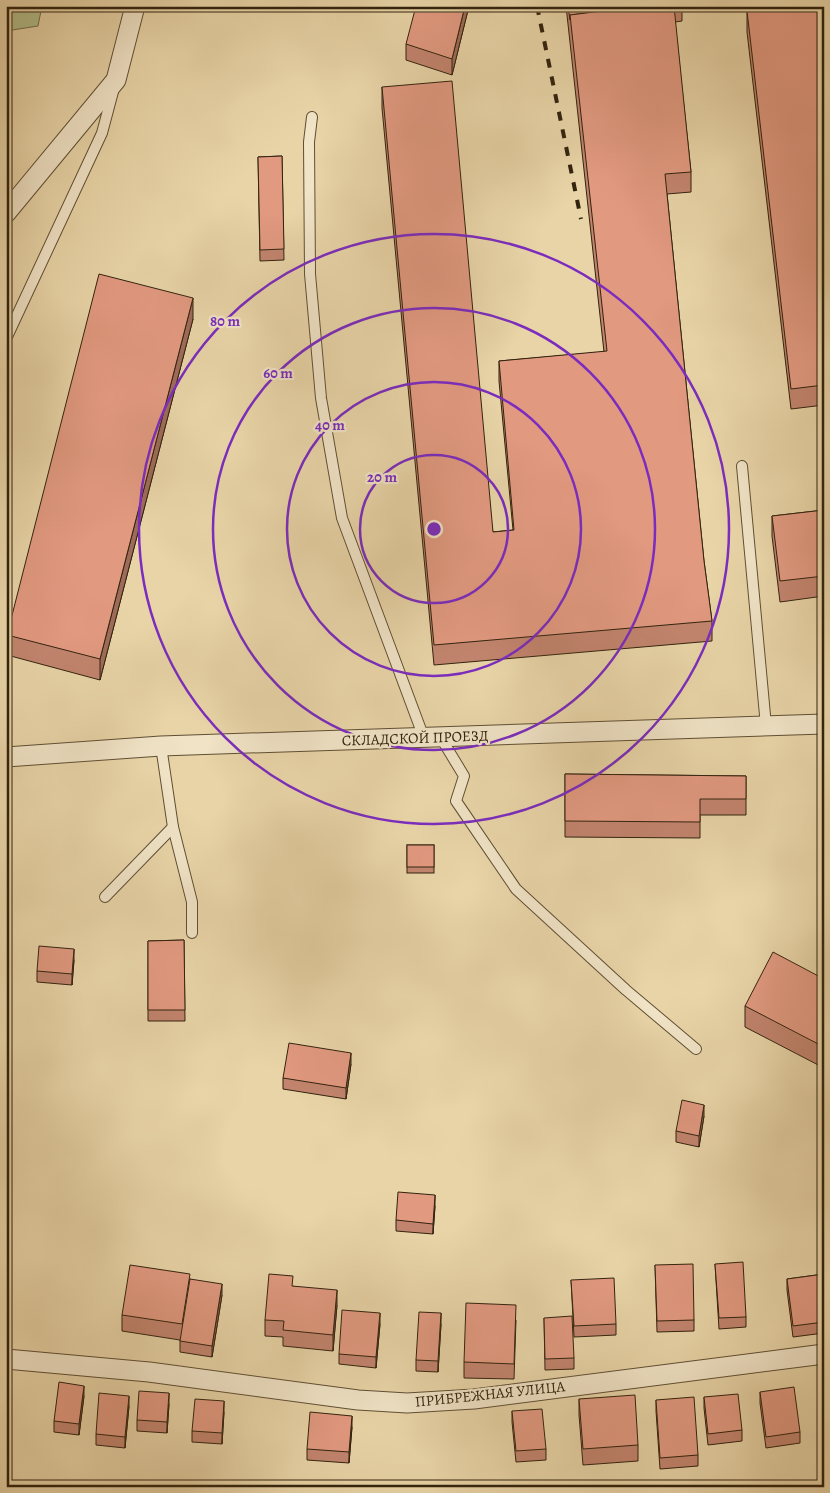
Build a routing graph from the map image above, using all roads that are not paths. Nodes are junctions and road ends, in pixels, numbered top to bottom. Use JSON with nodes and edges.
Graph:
{"nodes":[{"id":1,"x":135,"y":6,"type":"edge"},
{"id":2,"x":116,"y":80,"type":"junction"},
{"id":3,"x":312,"y":117,"type":"dead end"},
{"id":4,"x":6,"y":213,"type":"edge"},
{"id":5,"x":6,"y":339,"type":"edge"},
{"id":6,"x":742,"y":466,"type":"dead end"},
{"id":7,"x":824,"y":724,"type":"edge"},
{"id":8,"x":766,"y":726,"type":"junction"},
{"id":9,"x":433,"y":738,"type":"junction"},
{"id":10,"x":161,"y":746,"type":"junction"},
{"id":11,"x":6,"y":757,"type":"edge"},
{"id":12,"x":173,"y":827,"type":"junction"},
{"id":13,"x":106,"y":897,"type":"dead end"},
{"id":14,"x":192,"y":932,"type":"dead end"},
{"id":15,"x":696,"y":1049,"type":"dead end"},
{"id":16,"x":824,"y":1354,"type":"edge"},
{"id":17,"x":6,"y":1359,"type":"edge"}],
"edges":[{"from":1,"to":2,"type":"street"},
{"from":2,"to":4,"type":"street"},
{"from":2,"to":5,"type":"lane"},
{"from":3,"to":9,"type":"lane"},
{"from":6,"to":8,"type":"lane"},
{"from":7,"to":8,"type":"street","name":"СКЛАДСКОЙ ПРОЕЗД"},
{"from":8,"to":9,"type":"street","name":"СКЛАДСКОЙ ПРОЕЗД"},
{"from":9,"to":10,"type":"street","name":"СКЛАДСКОЙ ПРОЕЗД"},
{"from":9,"to":15,"type":"lane"},
{"from":10,"to":11,"type":"street","name":"СКЛАДСКОЙ ПРОЕЗД"},
{"from":10,"to":12,"type":"lane"},
{"from":12,"to":13,"type":"lane"},
{"from":12,"to":14,"type":"lane"},
{"from":16,"to":17,"type":"street","name":"ПРИБРЕЖНАЯ УЛИЦА"}]}
